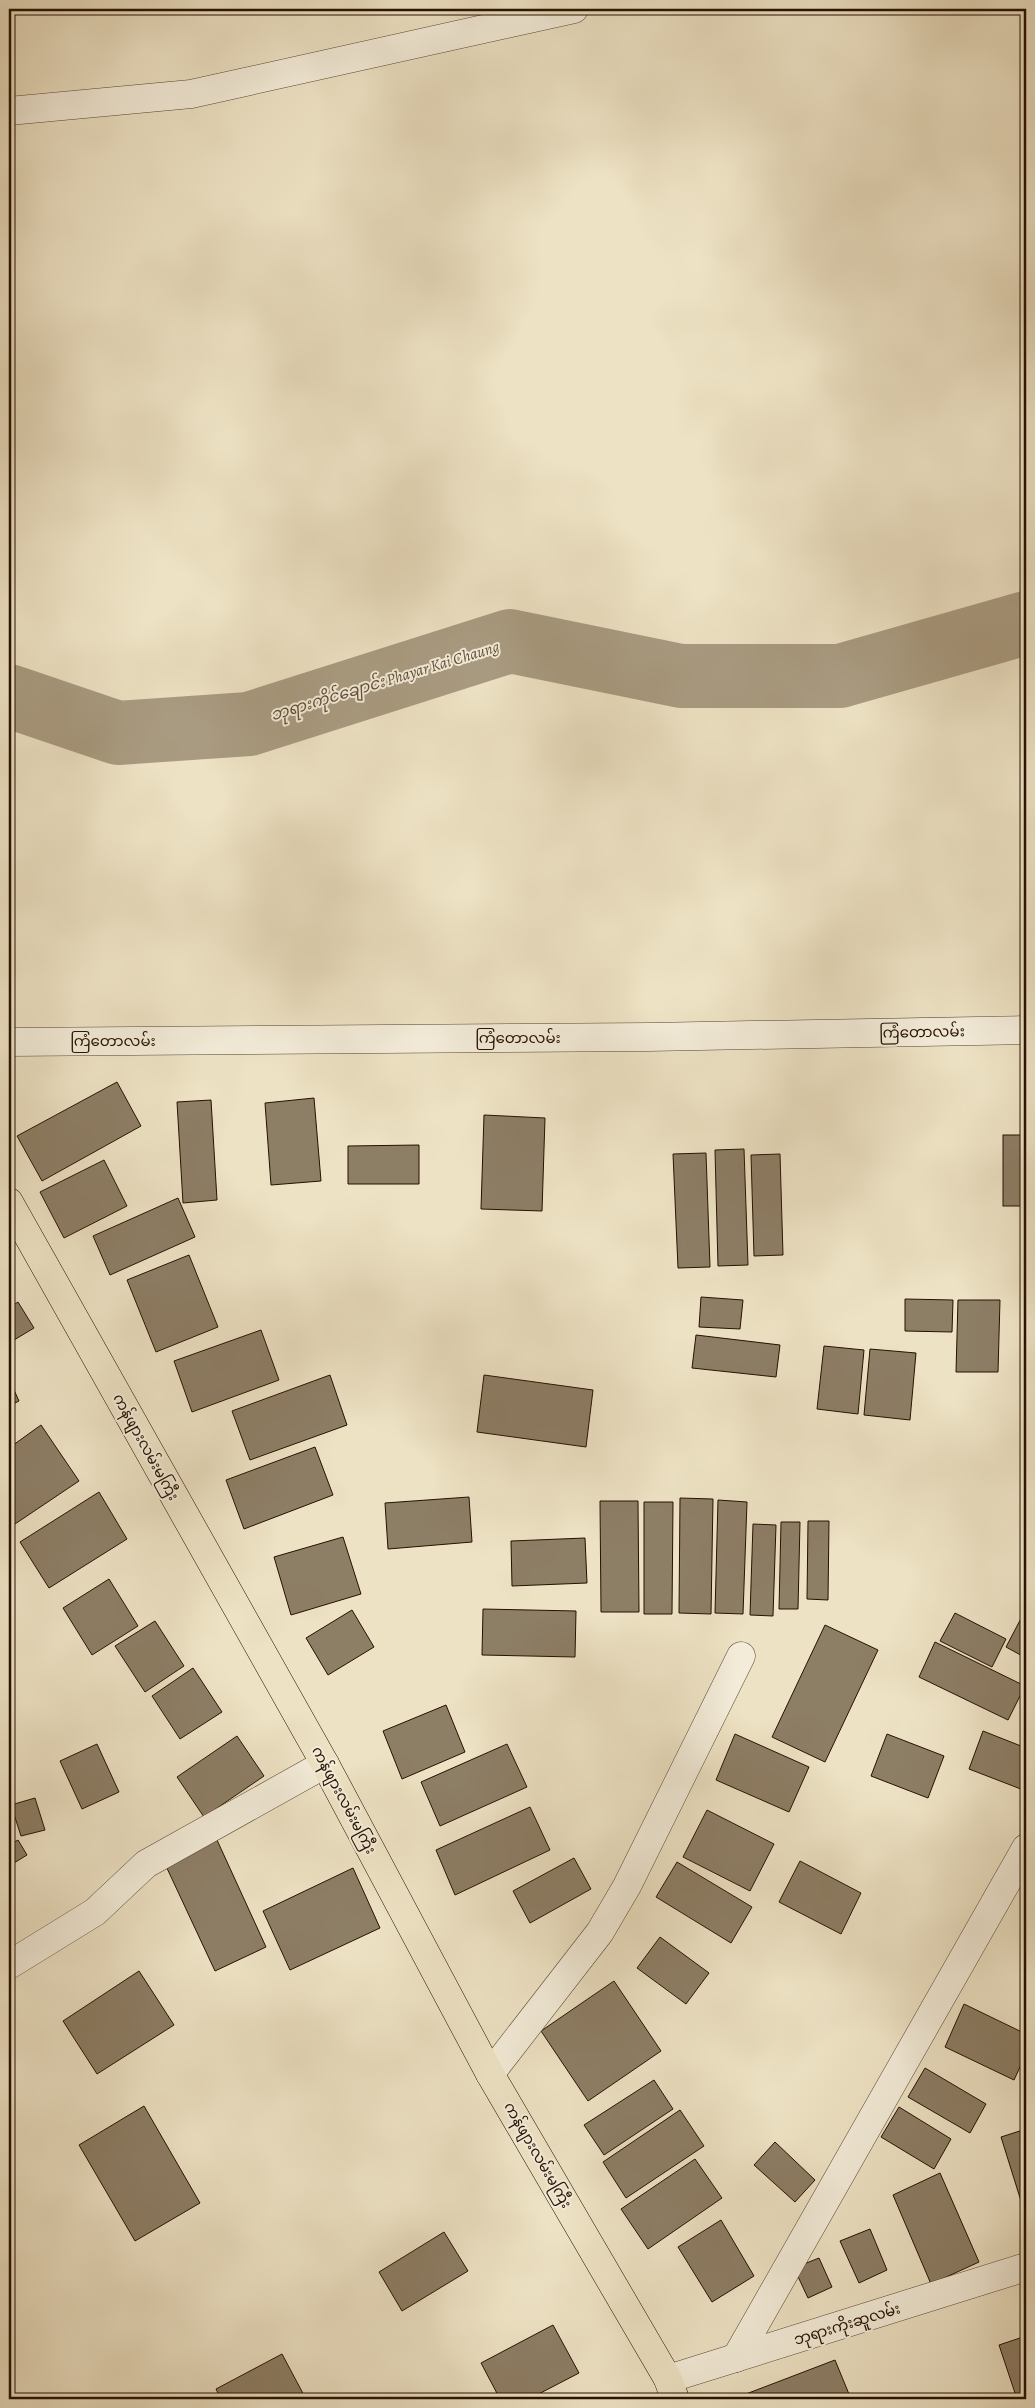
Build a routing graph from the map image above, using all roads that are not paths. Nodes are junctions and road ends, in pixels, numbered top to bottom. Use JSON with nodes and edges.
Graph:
{"nodes":[{"id":1,"x":574,"y":9,"type":"edge"},
{"id":2,"x":9,"y":111,"type":"edge"},
{"id":3,"x":1026,"y":1030,"type":"edge"},
{"id":4,"x":9,"y":1042,"type":"edge"},
{"id":5,"x":9,"y":1202,"type":"edge"},
{"id":6,"x":741,"y":1656,"type":"dead end"},
{"id":7,"x":325,"y":1764,"type":"junction"},
{"id":8,"x":1026,"y":1848,"type":"edge"},
{"id":9,"x":9,"y":1965,"type":"edge"},
{"id":10,"x":490,"y":2074,"type":"junction"},
{"id":11,"x":1026,"y":2267,"type":"edge"},
{"id":12,"x":736,"y":2358,"type":"junction"},
{"id":13,"x":672,"y":2389,"type":"edge"}],
"edges":[{"from":1,"to":2,"type":"street"},
{"from":3,"to":4,"type":"street","name":"ကြံတောလမ်း"},
{"from":5,"to":7,"type":"main road","name":"ကန်ဖျားလမ်းမကြီး"},
{"from":6,"to":10,"type":"street"},
{"from":7,"to":9,"type":"street"},
{"from":7,"to":10,"type":"main road","name":"ကန်ဖျားလမ်းမကြီး"},
{"from":8,"to":12,"type":"street"},
{"from":10,"to":13,"type":"main road","name":"ကန်ဖျားလမ်းမကြီး"},
{"from":11,"to":12,"type":"street","name":"ဘုရားကိုးဆူလမ်း"},
{"from":12,"to":13,"type":"street","name":"ဘုရားကိုးဆူလမ်း"}]}
